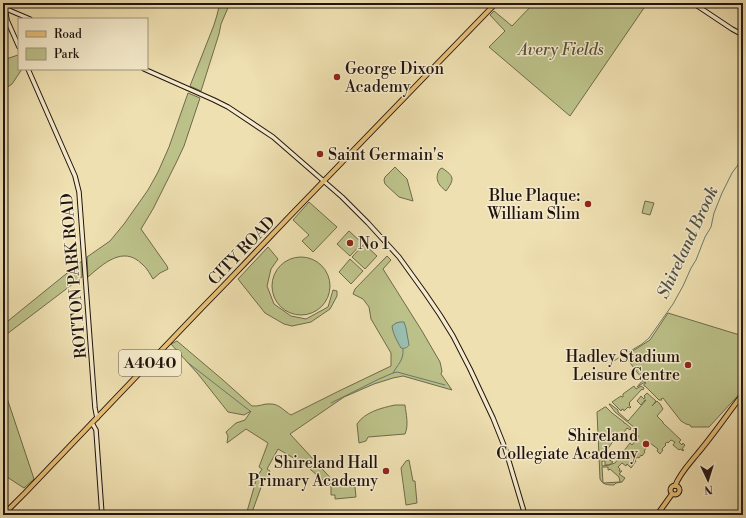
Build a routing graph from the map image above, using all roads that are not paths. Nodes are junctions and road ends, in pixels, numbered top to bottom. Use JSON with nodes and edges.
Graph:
{"nodes":[{"id":1,"x":496,"y":3,"type":"edge"},
{"id":2,"x":693,"y":3,"type":"edge"},
{"id":3,"x":4,"y":8,"type":"edge"},
{"id":4,"x":28,"y":18,"type":"edge"},
{"id":5,"x":743,"y":35,"type":"edge"},
{"id":6,"x":18,"y":45,"type":"edge"},
{"id":7,"x":28,"y":70,"type":"edge"},
{"id":8,"x":146,"y":70,"type":"edge"},
{"id":9,"x":325,"y":181,"type":"junction"},
{"id":10,"x":743,"y":394,"type":"edge"},
{"id":11,"x":97,"y":418,"type":"junction"},
{"id":12,"x":92,"y":423,"type":"junction"},
{"id":13,"x":675,"y":486,"type":"junction"},
{"id":14,"x":672,"y":494,"type":"junction"},
{"id":15,"x":3,"y":515,"type":"edge"},
{"id":16,"x":102,"y":515,"type":"edge"},
{"id":17,"x":525,"y":515,"type":"edge"},
{"id":18,"x":657,"y":515,"type":"edge"}],
"edges":[{"from":1,"to":9,"type":"main road","name":"CITY ROAD","number":"A4040"},
{"from":2,"to":5,"type":"main road"},
{"from":3,"to":4,"type":"main road"},
{"from":3,"to":6,"type":"main road"},
{"from":7,"to":11,"type":"main road","name":"ROTTON PARK ROAD"},
{"from":8,"to":9,"type":"main road"},
{"from":9,"to":11,"type":"main road","name":"CITY ROAD","number":"A4040"},
{"from":9,"to":17,"type":"main road"},
{"from":10,"to":13,"type":"main road"},
{"from":11,"to":12,"type":"main road","name":"CITY ROAD","number":"A4040"},
{"from":12,"to":15,"type":"main road","name":"CITY ROAD","number":"A4040"},
{"from":12,"to":16,"type":"main road"},
{"from":13,"to":14,"type":"main road"},
{"from":13,"to":14,"type":"main road"},
{"from":14,"to":18,"type":"main road"}]}
